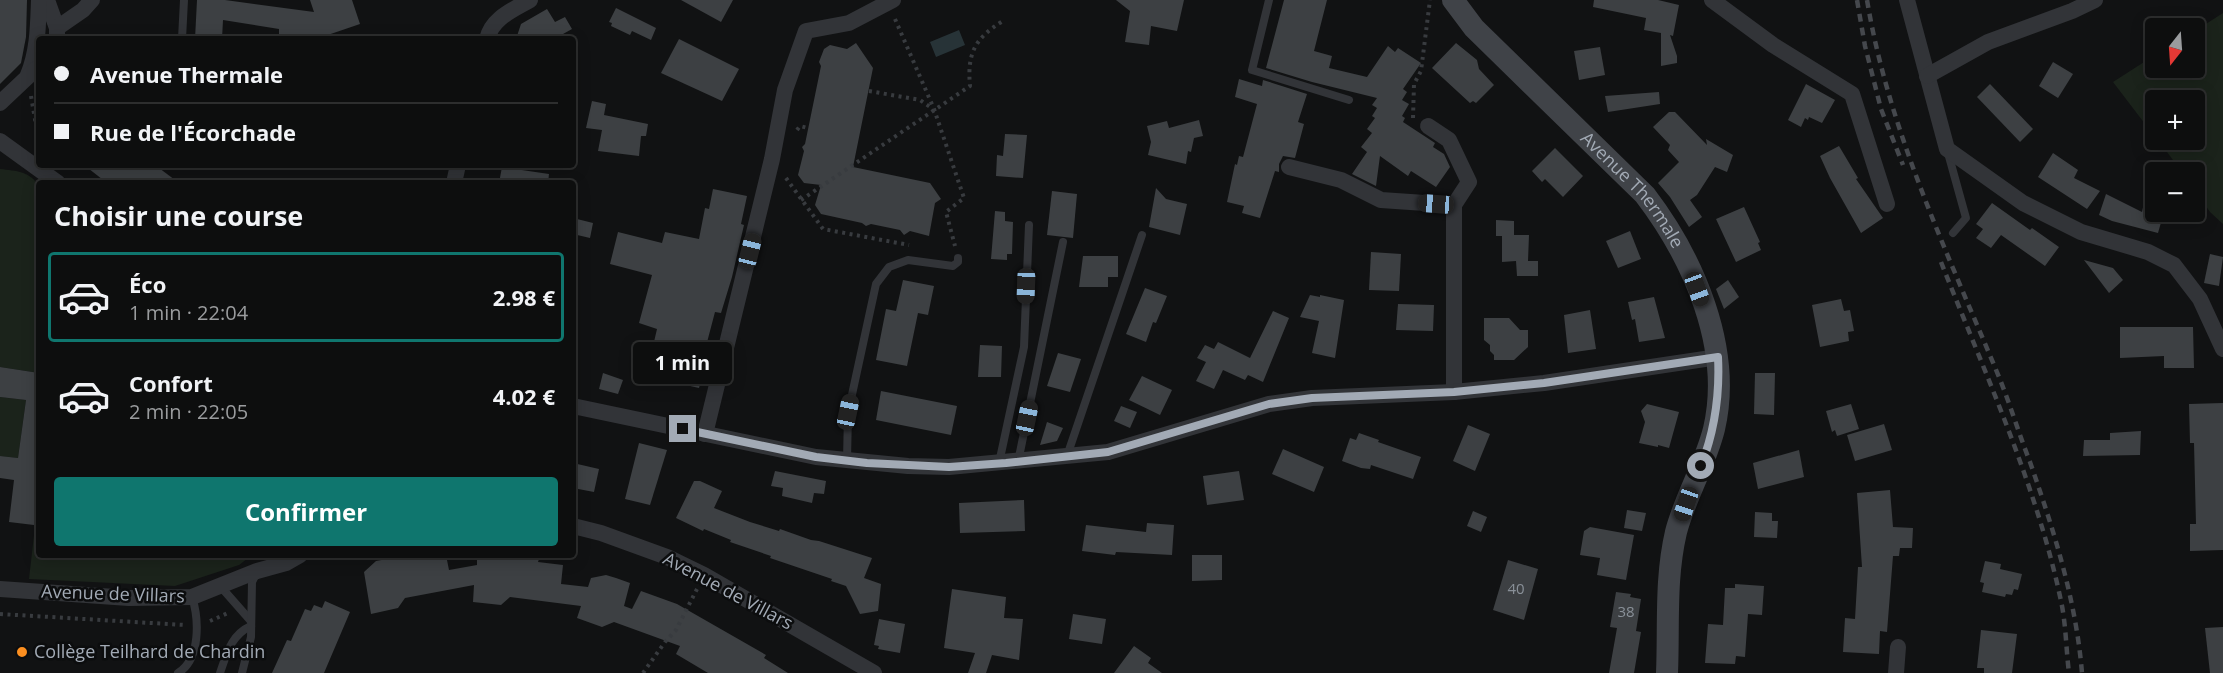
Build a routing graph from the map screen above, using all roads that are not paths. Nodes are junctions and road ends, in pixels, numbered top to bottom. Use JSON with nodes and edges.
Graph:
{"nodes":[{"id":1,"x":42,"y":0,"type":"edge"},
{"id":2,"x":92,"y":0,"type":"edge"},
{"id":3,"x":184,"y":0,"type":"edge"},
{"id":4,"x":530,"y":0,"type":"edge"},
{"id":5,"x":1269,"y":0,"type":"edge"},
{"id":6,"x":1453,"y":0,"type":"edge"},
{"id":7,"x":1712,"y":0,"type":"edge"},
{"id":8,"x":1907,"y":0,"type":"edge"},
{"id":9,"x":2095,"y":0,"type":"edge"},
{"id":10,"x":893,"y":8,"type":"edge"},
{"id":11,"x":50,"y":36,"type":"edge"},
{"id":12,"x":50,"y":36,"type":"edge"},
{"id":13,"x":52,"y":36,"type":"edge"},
{"id":14,"x":182,"y":36,"type":"edge"},
{"id":15,"x":487,"y":36,"type":"edge"},
{"id":16,"x":33,"y":71,"type":"edge"},
{"id":17,"x":1927,"y":75,"type":"junction"},
{"id":18,"x":1349,"y":100,"type":"dead end"},
{"id":19,"x":0,"y":103,"type":"edge"},
{"id":20,"x":1420,"y":124,"type":"road end"},
{"id":21,"x":0,"y":141,"type":"edge"},
{"id":22,"x":1947,"y":149,"type":"junction"},
{"id":23,"x":36,"y":167,"type":"edge"},
{"id":24,"x":1289,"y":167,"type":"dead end"},
{"id":25,"x":37,"y":168,"type":"edge"},
{"id":26,"x":54,"y":180,"type":"edge"},
{"id":27,"x":1887,"y":204,"type":"dead end"},
{"id":28,"x":1454,"y":205,"type":"junction"},
{"id":29,"x":1029,"y":225,"type":"dead end"},
{"id":30,"x":1953,"y":233,"type":"dead end"},
{"id":31,"x":1143,"y":235,"type":"dead end"},
{"id":32,"x":1063,"y":242,"type":"dead end"},
{"id":33,"x":958,"y":258,"type":"road end"},
{"id":34,"x":2223,"y":349,"type":"edge"},
{"id":35,"x":1718,"y":357,"type":"junction"},
{"id":36,"x":1454,"y":392,"type":"junction"},
{"id":37,"x":576,"y":407,"type":"edge"},
{"id":38,"x":705,"y":434,"type":"junction"},
{"id":39,"x":1067,"y":456,"type":"junction"},
{"id":40,"x":847,"y":460,"type":"junction"},
{"id":41,"x":1018,"y":462,"type":"junction"},
{"id":42,"x":999,"y":463,"type":"junction"},
{"id":43,"x":576,"y":527,"type":"edge"},
{"id":44,"x":269,"y":558,"type":"edge"},
{"id":45,"x":295,"y":558,"type":"edge"},
{"id":46,"x":257,"y":571,"type":"junction"},
{"id":47,"x":221,"y":586,"type":"junction"},
{"id":48,"x":0,"y":589,"type":"edge"},
{"id":49,"x":192,"y":597,"type":"junction"},
{"id":50,"x":250,"y":623,"type":"junction"},
{"id":51,"x":1898,"y":647,"type":"dead end"},
{"id":52,"x":847,"y":656,"type":"junction"},
{"id":53,"x":178,"y":673,"type":"edge"},
{"id":54,"x":220,"y":673,"type":"edge"},
{"id":55,"x":242,"y":673,"type":"edge"},
{"id":56,"x":852,"y":673,"type":"edge"},
{"id":57,"x":874,"y":673,"type":"edge"},
{"id":58,"x":1667,"y":673,"type":"edge"},
{"id":59,"x":1896,"y":673,"type":"edge"}],
"edges":[{"from":1,"to":11,"type":"street"},
{"from":1,"to":12,"type":"street"},
{"from":2,"to":13,"type":"street"},
{"from":3,"to":14,"type":"lane"},
{"from":4,"to":15,"type":"street"},
{"from":5,"to":18,"type":"lane"},
{"from":6,"to":35,"type":"main road","name":"Avenue Thermale"},
{"from":7,"to":27,"type":"street"},
{"from":8,"to":17,"type":"street"},
{"from":9,"to":17,"type":"street"},
{"from":10,"to":38,"type":"street"},
{"from":16,"to":19,"type":"street"},
{"from":17,"to":22,"type":"street"},
{"from":20,"to":28,"type":"street"},
{"from":21,"to":23,"type":"street"},
{"from":22,"to":30,"type":"lane"},
{"from":22,"to":34,"type":"street"},
{"from":24,"to":28,"type":"street"},
{"from":25,"to":26,"type":"street"},
{"from":28,"to":36,"type":"street"},
{"from":29,"to":42,"type":"lane"},
{"from":31,"to":39,"type":"lane"},
{"from":32,"to":41,"type":"lane"},
{"from":33,"to":40,"type":"lane"},
{"from":35,"to":36,"type":"street"},
{"from":35,"to":58,"type":"main road","name":"Avenue Thermale"},
{"from":36,"to":39,"type":"street"},
{"from":37,"to":38,"type":"street"},
{"from":38,"to":40,"type":"street"},
{"from":39,"to":41,"type":"street"},
{"from":40,"to":42,"type":"street"},
{"from":41,"to":42,"type":"street"},
{"from":43,"to":52,"type":"street","name":"Avenue de Villars"},
{"from":44,"to":46,"type":"street","name":"Avenue de Villars"},
{"from":45,"to":46,"type":"street","name":"Avenue de Villars"},
{"from":46,"to":47,"type":"street","name":"Avenue de Villars"},
{"from":46,"to":50,"type":"lane"},
{"from":47,"to":49,"type":"street","name":"Avenue de Villars"},
{"from":47,"to":50,"type":"lane"},
{"from":48,"to":49,"type":"street","name":"Avenue de Villars"},
{"from":49,"to":53,"type":"lane"},
{"from":50,"to":54,"type":"lane"},
{"from":50,"to":55,"type":"lane"},
{"from":51,"to":59,"type":"street"},
{"from":52,"to":56,"type":"lane"},
{"from":52,"to":57,"type":"street","name":"Avenue de Villars"}]}
